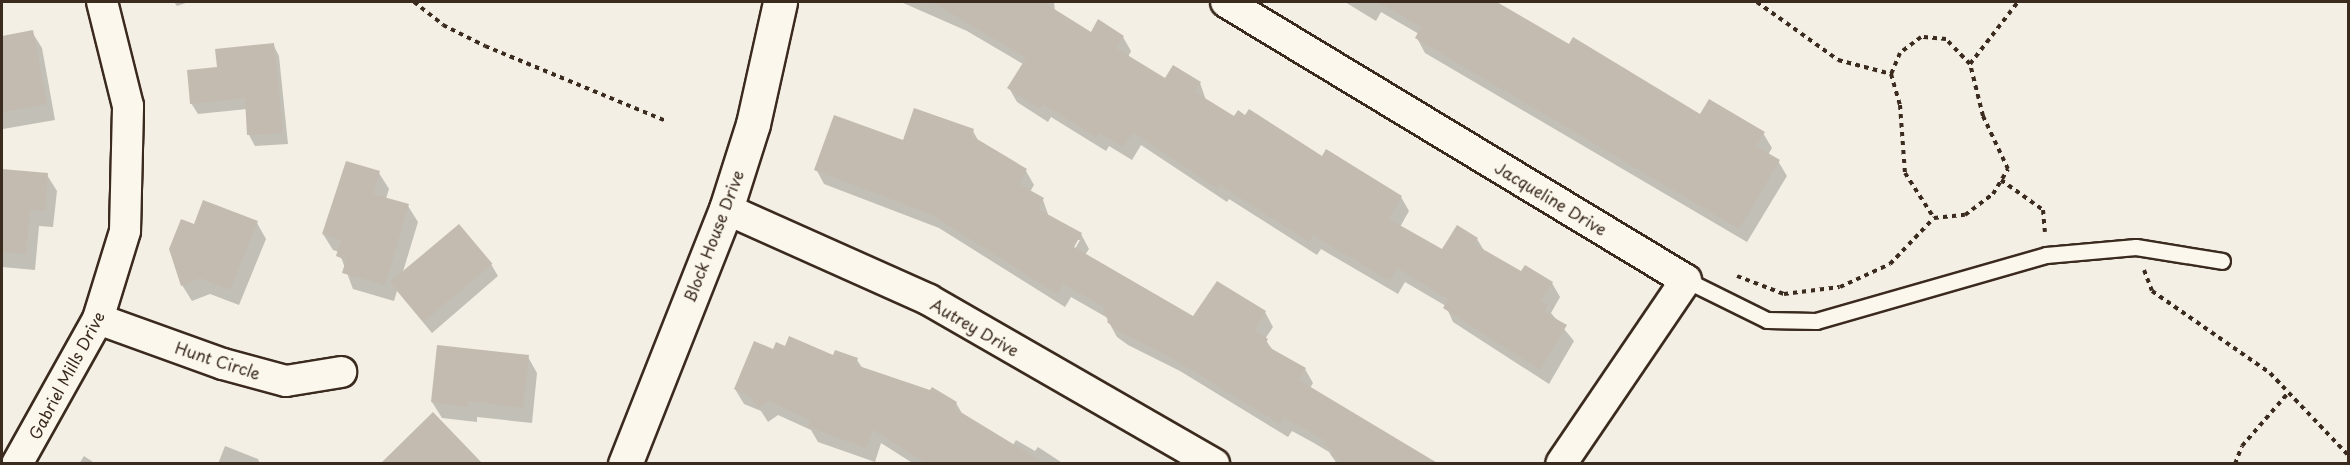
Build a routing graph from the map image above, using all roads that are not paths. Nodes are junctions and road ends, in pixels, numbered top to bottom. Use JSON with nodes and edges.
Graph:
{"nodes":[{"id":1,"x":102,"y":2,"type":"edge"},
{"id":2,"x":780,"y":2,"type":"edge"},
{"id":3,"x":1231,"y":3,"type":"edge"},
{"id":4,"x":726,"y":209,"type":"junction"},
{"id":5,"x":2222,"y":261,"type":"dead end"},
{"id":6,"x":1686,"y":280,"type":"junction"},
{"id":7,"x":98,"y":319,"type":"junction"},
{"id":8,"x":341,"y":372,"type":"dead end"},
{"id":9,"x":17,"y":464,"type":"edge"},
{"id":10,"x":625,"y":464,"type":"edge"},
{"id":11,"x":1214,"y":464,"type":"edge"},
{"id":12,"x":1561,"y":464,"type":"edge"}],
"edges":[{"from":1,"to":7,"type":"street","name":"Gabriel Mills Drive"},
{"from":2,"to":4,"type":"street","name":"Block House Drive"},
{"from":3,"to":6,"type":"street","name":"Jacqueline Drive"},
{"from":4,"to":10,"type":"street","name":"Block House Drive"},
{"from":4,"to":11,"type":"street","name":"Autrey Drive"},
{"from":5,"to":6,"type":"lane"},
{"from":6,"to":12,"type":"street"},
{"from":7,"to":8,"type":"street","name":"Hunt Circle"},
{"from":7,"to":9,"type":"street","name":"Gabriel Mills Drive"}]}
